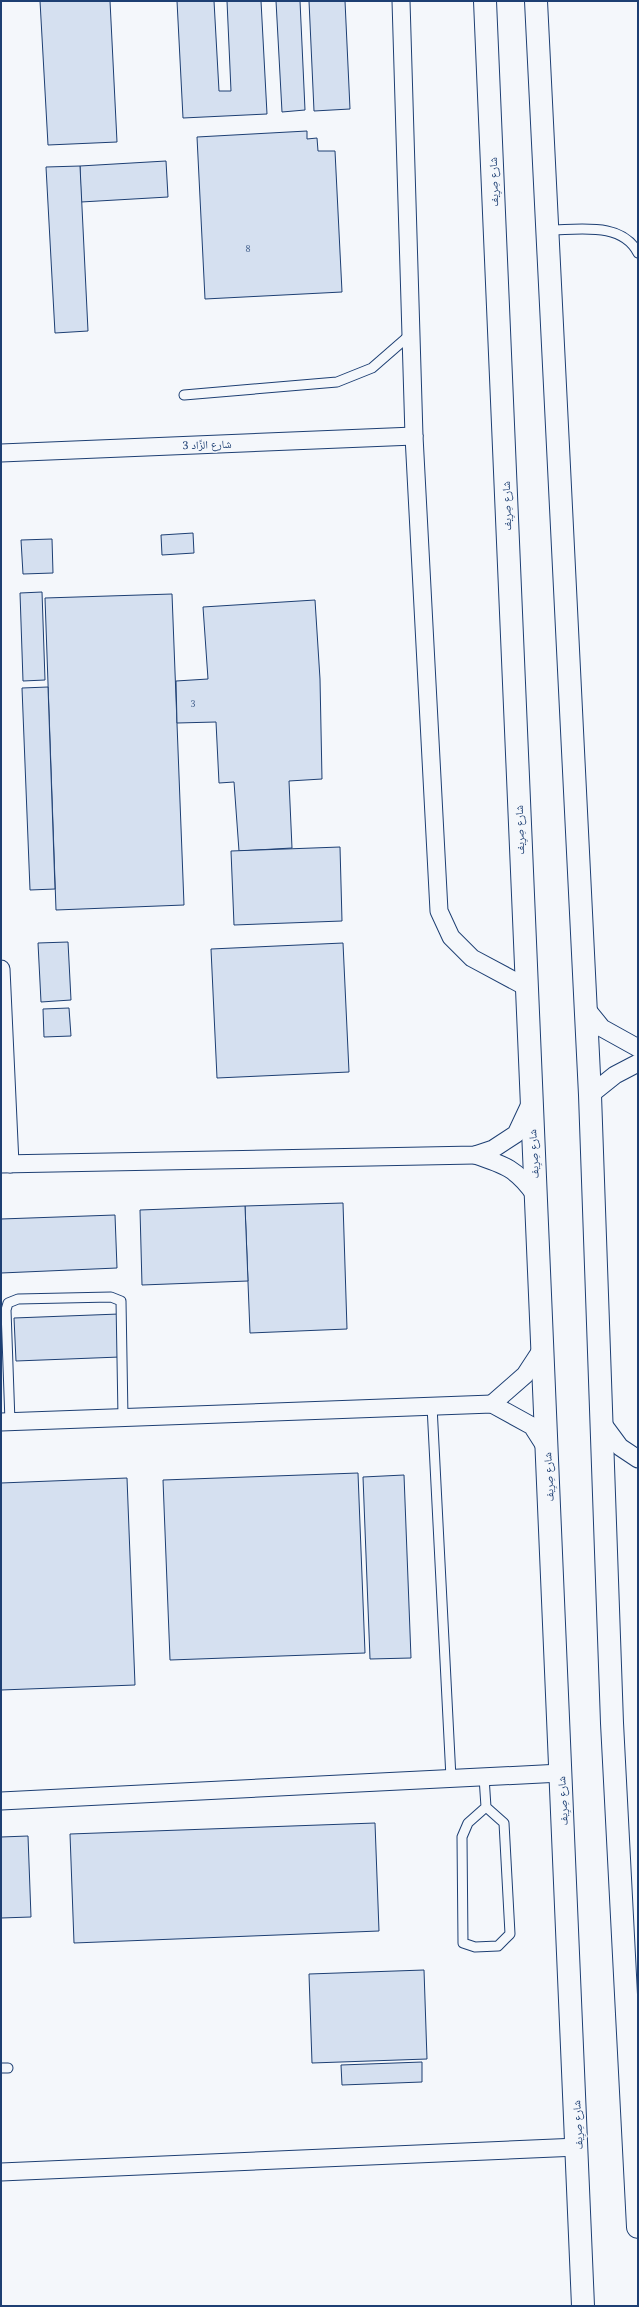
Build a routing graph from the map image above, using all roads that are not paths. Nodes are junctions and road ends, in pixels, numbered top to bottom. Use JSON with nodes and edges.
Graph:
{"nodes":[{"id":1,"x":401,"y":1,"type":"edge"},
{"id":2,"x":485,"y":1,"type":"edge"},
{"id":3,"x":536,"y":1,"type":"edge"},
{"id":4,"x":548,"y":230,"type":"junction"},
{"id":5,"x":638,"y":253,"type":"edge"},
{"id":6,"x":411,"y":334,"type":"junction"},
{"id":7,"x":184,"y":394,"type":"dead end"},
{"id":8,"x":414,"y":436,"type":"junction"},
{"id":9,"x":1,"y":452,"type":"edge"},
{"id":10,"x":1,"y":969,"type":"edge"},
{"id":11,"x":526,"y":987,"type":"junction"},
{"id":12,"x":585,"y":1007,"type":"junction"},
{"id":13,"x":638,"y":1048,"type":"edge"},
{"id":14,"x":638,"y":1063,"type":"edge"},
{"id":15,"x":590,"y":1094,"type":"junction"},
{"id":16,"x":531,"y":1102,"type":"junction"},
{"id":17,"x":475,"y":1155,"type":"junction"},
{"id":18,"x":5,"y":1164,"type":"edge"},
{"id":19,"x":535,"y":1195,"type":"junction"},
{"id":20,"x":542,"y":1349,"type":"junction"},
{"id":21,"x":492,"y":1404,"type":"junction"},
{"id":22,"x":432,"y":1406,"type":"junction"},
{"id":23,"x":123,"y":1417,"type":"junction"},
{"id":24,"x":5,"y":1422,"type":"edge"},
{"id":25,"x":603,"y":1424,"type":"junction"},
{"id":26,"x":546,"y":1448,"type":"junction"},
{"id":27,"x":638,"y":1459,"type":"edge"},
{"id":28,"x":561,"y":1773,"type":"junction"},
{"id":29,"x":484,"y":1777,"type":"junction"},
{"id":30,"x":451,"y":1778,"type":"junction"},
{"id":31,"x":1,"y":1801,"type":"edge"},
{"id":32,"x":486,"y":1808,"type":"junction"},
{"id":33,"x":578,"y":2147,"type":"junction"},
{"id":34,"x":636,"y":2154,"type":"edge"},
{"id":35,"x":1,"y":2172,"type":"edge"},
{"id":36,"x":638,"y":2227,"type":"edge"},
{"id":37,"x":583,"y":2306,"type":"edge"}],
"edges":[{"from":1,"to":6,"type":"street"},
{"from":2,"to":11,"type":"main road","name":"شارع صِرِيف"},
{"from":3,"to":4,"type":"main road"},
{"from":4,"to":5,"type":"lane"},
{"from":4,"to":12,"type":"main road"},
{"from":6,"to":7,"type":"lane"},
{"from":6,"to":8,"type":"street"},
{"from":8,"to":9,"type":"street","name":"شارع الزَّاد 3"},
{"from":8,"to":11,"type":"street"},
{"from":10,"to":18,"type":"street"},
{"from":11,"to":16,"type":"main road","name":"شارع صِرِيف"},
{"from":12,"to":13,"type":"street"},
{"from":12,"to":15,"type":"main road"},
{"from":14,"to":15,"type":"street"},
{"from":15,"to":25,"type":"main road"},
{"from":16,"to":17,"type":"street"},
{"from":16,"to":19,"type":"main road","name":"شارع صِرِيف"},
{"from":17,"to":18,"type":"street"},
{"from":17,"to":19,"type":"street"},
{"from":19,"to":20,"type":"main road","name":"شارع صِرِيف"},
{"from":20,"to":21,"type":"street"},
{"from":20,"to":26,"type":"main road","name":"شارع صِرِيف"},
{"from":21,"to":22,"type":"street"},
{"from":21,"to":26,"type":"street"},
{"from":22,"to":23,"type":"street"},
{"from":22,"to":30,"type":"lane"},
{"from":23,"to":24,"type":"street"},
{"from":23,"to":24,"type":"lane"},
{"from":25,"to":27,"type":"street"},
{"from":25,"to":34,"type":"main road"},
{"from":26,"to":28,"type":"main road","name":"شارع صِرِيف"},
{"from":28,"to":29,"type":"street"},
{"from":28,"to":33,"type":"main road","name":"شارع صِرِيف"},
{"from":29,"to":30,"type":"street"},
{"from":29,"to":32,"type":"lane"},
{"from":30,"to":31,"type":"street"},
{"from":32,"to":32,"type":"lane"},
{"from":33,"to":35,"type":"street"},
{"from":33,"to":37,"type":"main road","name":"شارع صِرِيف"},
{"from":34,"to":36,"type":"main road"}]}
